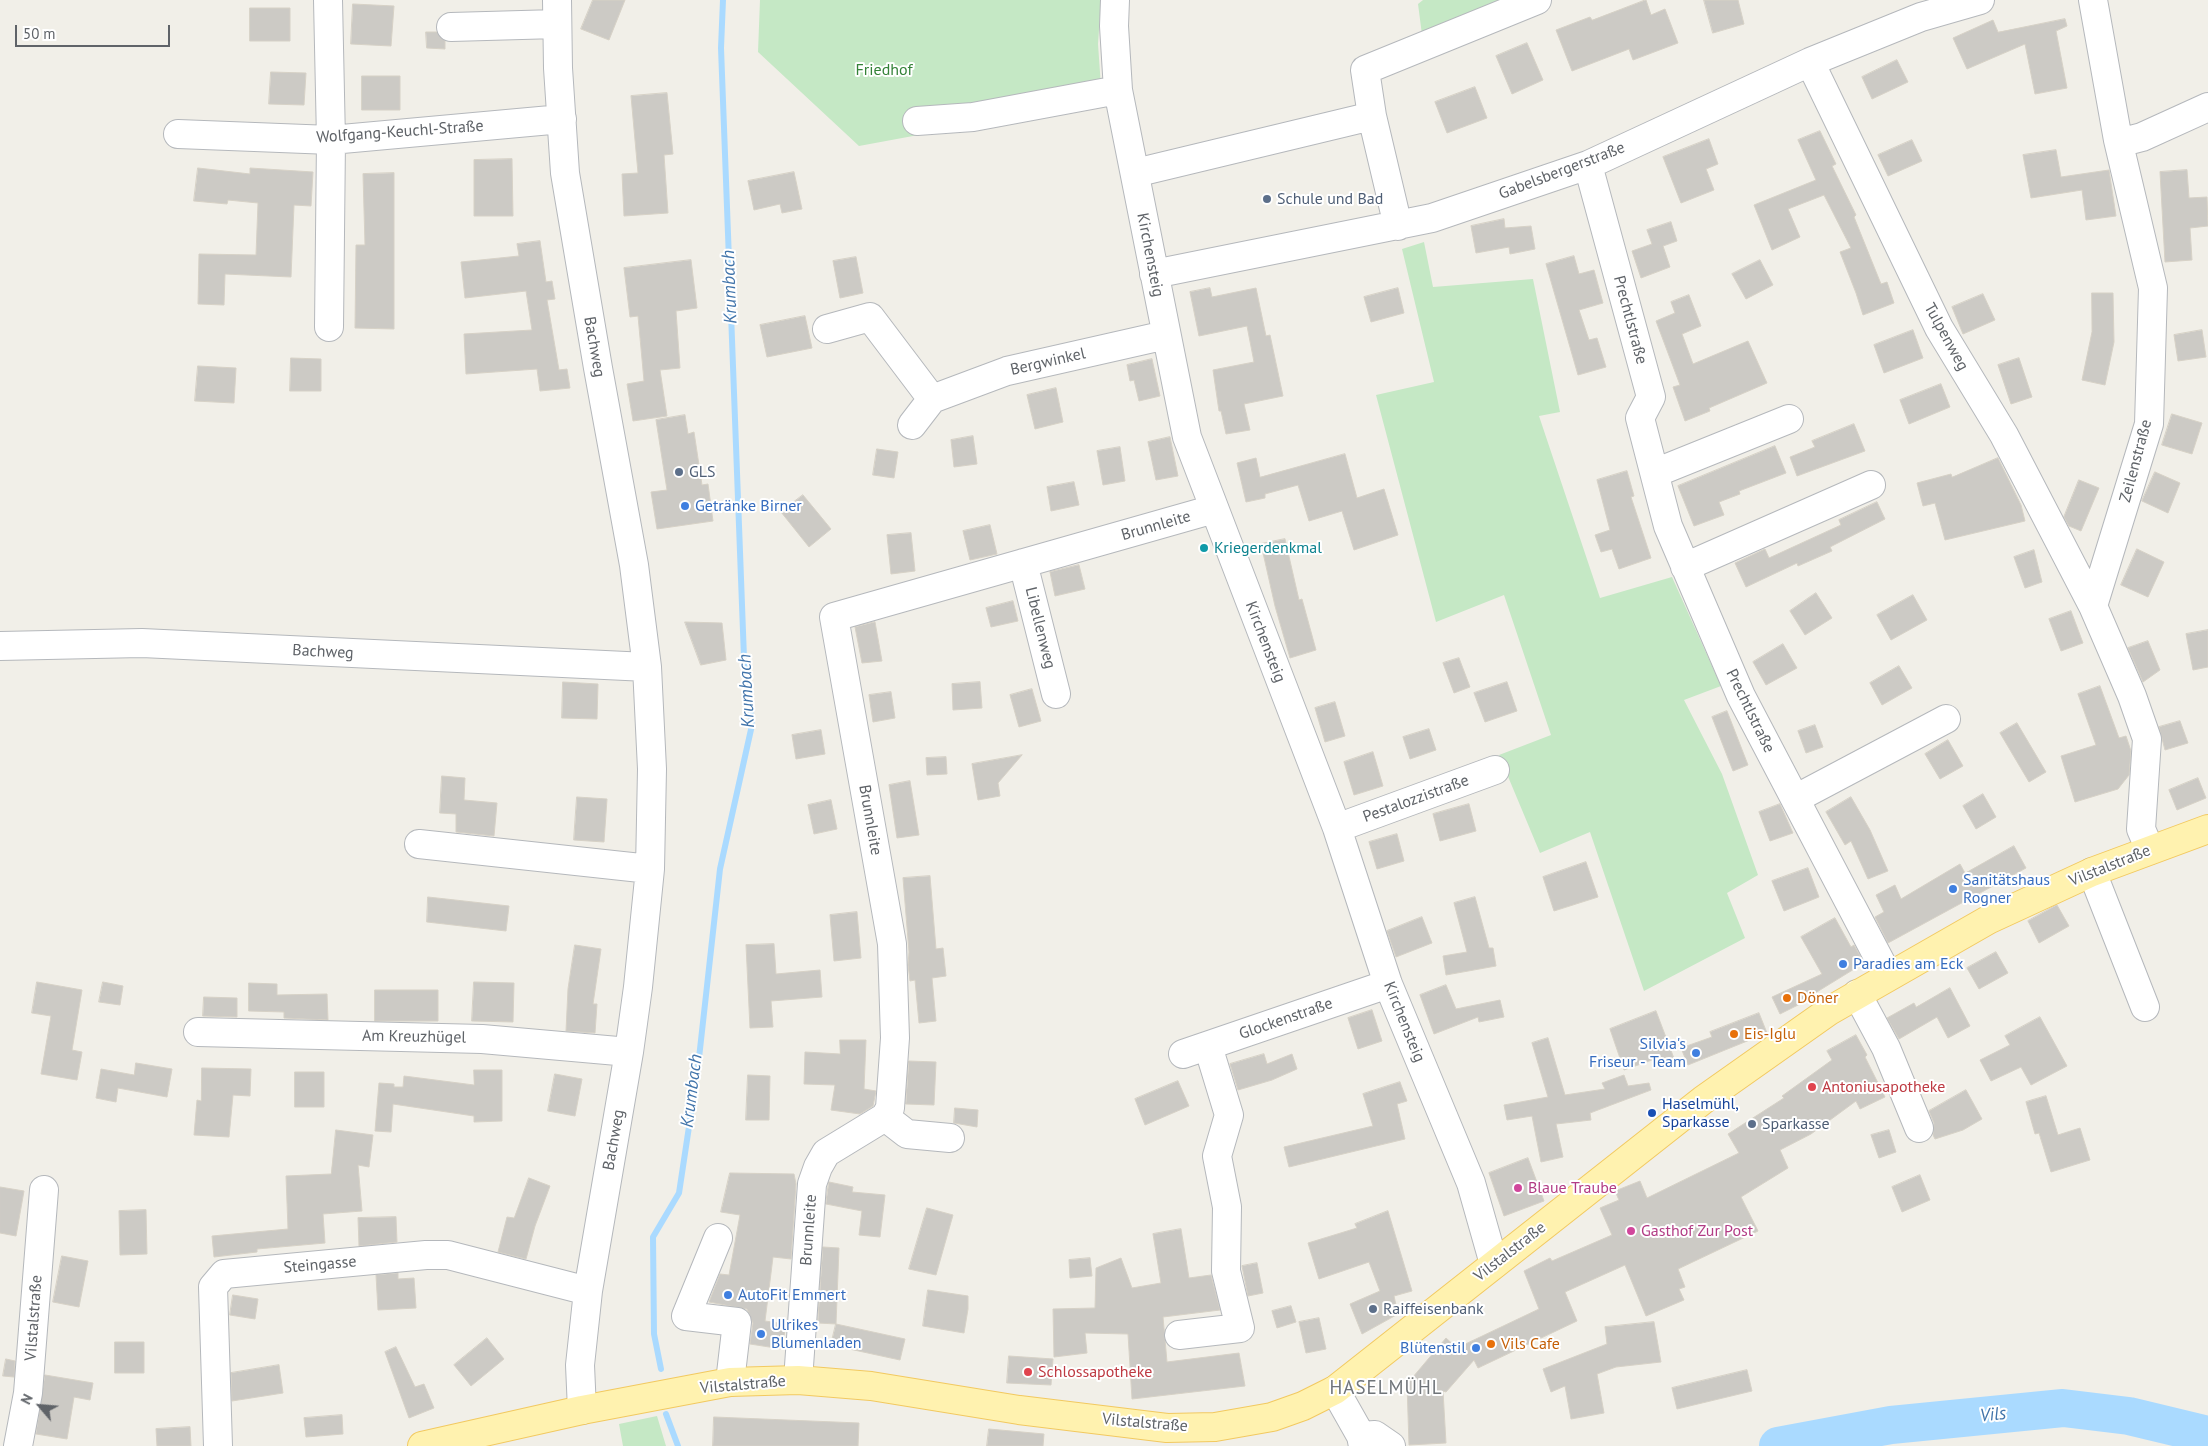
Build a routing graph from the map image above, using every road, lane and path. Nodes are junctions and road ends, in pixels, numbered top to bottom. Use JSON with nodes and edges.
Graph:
{"nodes":[{"id":1,"x":328,"y":0,"type":"edge"},
{"id":2,"x":1115,"y":0,"type":"edge"},
{"id":3,"x":1538,"y":0,"type":"edge"},
{"id":4,"x":1980,"y":0,"type":"edge"},
{"id":5,"x":2093,"y":0,"type":"edge"},
{"id":6,"x":557,"y":12,"type":"edge"},
{"id":7,"x":451,"y":27,"type":"dead end"},
{"id":8,"x":1810,"y":62,"type":"junction"},
{"id":9,"x":1118,"y":90,"type":"junction"},
{"id":10,"x":2208,"y":107,"type":"edge"},
{"id":11,"x":1372,"y":116,"type":"junction"},
{"id":12,"x":562,"y":119,"type":"junction"},
{"id":13,"x":917,"y":121,"type":"dead end"},
{"id":14,"x":178,"y":134,"type":"dead end"},
{"id":15,"x":331,"y":140,"type":"junction"},
{"id":16,"x":2119,"y":143,"type":"junction"},
{"id":17,"x":1588,"y":164,"type":"junction"},
{"id":18,"x":1135,"y":172,"type":"junction"},
{"id":19,"x":1398,"y":226,"type":"junction"},
{"id":20,"x":1154,"y":274,"type":"junction"},
{"id":21,"x":329,"y":327,"type":"dead end"},
{"id":22,"x":827,"y":329,"type":"dead end"},
{"id":23,"x":1166,"y":335,"type":"junction"},
{"id":24,"x":932,"y":399,"type":"junction"},
{"id":25,"x":1789,"y":418,"type":"dead end"},
{"id":26,"x":912,"y":425,"type":"dead end"},
{"id":27,"x":1655,"y":473,"type":"junction"},
{"id":28,"x":1871,"y":485,"type":"dead end"},
{"id":29,"x":1214,"y":510,"type":"junction"},
{"id":30,"x":1023,"y":563,"type":"junction"},
{"id":31,"x":1685,"y":566,"type":"junction"},
{"id":32,"x":2093,"y":606,"type":"junction"},
{"id":33,"x":0,"y":646,"type":"edge"},
{"id":34,"x":647,"y":667,"type":"junction"},
{"id":35,"x":1056,"y":694,"type":"dead end"},
{"id":36,"x":1946,"y":719,"type":"dead end"},
{"id":37,"x":1495,"y":770,"type":"dead end"},
{"id":38,"x":1795,"y":799,"type":"junction"},
{"id":39,"x":1337,"y":828,"type":"junction"},
{"id":40,"x":2208,"y":829,"type":"edge"},
{"id":41,"x":420,"y":844,"type":"dead end"},
{"id":42,"x":2150,"y":850,"type":"junction"},
{"id":43,"x":650,"y":869,"type":"junction"},
{"id":44,"x":2092,"y":872,"type":"junction"},
{"id":45,"x":1888,"y":976,"type":"junction"},
{"id":46,"x":1388,"y":984,"type":"junction"},
{"id":47,"x":1857,"y":994,"type":"junction"},
{"id":48,"x":2146,"y":1007,"type":"dead end"},
{"id":49,"x":198,"y":1032,"type":"dead end"},
{"id":50,"x":629,"y":1052,"type":"junction"},
{"id":51,"x":885,"y":1117,"type":"junction"},
{"id":52,"x":1919,"y":1128,"type":"dead end"},
{"id":53,"x":950,"y":1138,"type":"dead end"},
{"id":54,"x":44,"y":1190,"type":"dead end"},
{"id":55,"x":718,"y":1238,"type":"dead end"},
{"id":56,"x":1494,"y":1264,"type":"junction"},
{"id":57,"x":588,"y":1290,"type":"junction"},
{"id":58,"x":1179,"y":1335,"type":"dead end"},
{"id":59,"x":798,"y":1380,"type":"junction"},
{"id":60,"x":730,"y":1382,"type":"junction"},
{"id":61,"x":1335,"y":1390,"type":"junction"},
{"id":62,"x":582,"y":1410,"type":"junction"},
{"id":63,"x":1362,"y":1441,"type":"edge"},
{"id":64,"x":18,"y":1446,"type":"edge"},
{"id":65,"x":218,"y":1446,"type":"edge"},
{"id":66,"x":422,"y":1446,"type":"edge"},
{"id":67,"x":1391,"y":1446,"type":"edge"}],
"edges":[{"from":1,"to":15,"type":"street"},
{"from":2,"to":9,"type":"street","name":"Kirchensteig"},
{"from":3,"to":11,"type":"street"},
{"from":4,"to":8,"type":"street","name":"Gabelsbergerstraße"},
{"from":5,"to":16,"type":"street","name":"Zeilenstraße"},
{"from":6,"to":7,"type":"street","name":"Bachweg"},
{"from":6,"to":12,"type":"street","name":"Bachweg"},
{"from":8,"to":17,"type":"street","name":"Gabelsbergerstraße"},
{"from":8,"to":32,"type":"street","name":"Tulpenweg"},
{"from":9,"to":13,"type":"street"},
{"from":9,"to":18,"type":"street","name":"Kirchensteig"},
{"from":10,"to":16,"type":"street"},
{"from":11,"to":18,"type":"street"},
{"from":11,"to":19,"type":"street"},
{"from":12,"to":15,"type":"street","name":"Wolfgang-Keuchl-Straße"},
{"from":12,"to":34,"type":"street","name":"Bachweg"},
{"from":14,"to":15,"type":"street","name":"Wolfgang-Keuchl-Straße"},
{"from":15,"to":21,"type":"street"},
{"from":16,"to":32,"type":"street","name":"Zeilenstraße"},
{"from":17,"to":19,"type":"street","name":"Gabelsbergerstraße"},
{"from":17,"to":27,"type":"street","name":"Prechtlstraße"},
{"from":18,"to":20,"type":"street","name":"Kirchensteig"},
{"from":19,"to":20,"type":"street","name":"Gabelsbergerstraße"},
{"from":20,"to":23,"type":"street","name":"Kirchensteig"},
{"from":22,"to":24,"type":"street"},
{"from":23,"to":24,"type":"street","name":"Bergwinkel"},
{"from":23,"to":29,"type":"street","name":"Kirchensteig"},
{"from":24,"to":26,"type":"street"},
{"from":25,"to":27,"type":"street"},
{"from":27,"to":31,"type":"street","name":"Prechtlstraße"},
{"from":28,"to":31,"type":"street"},
{"from":29,"to":30,"type":"street","name":"Brunnleite"},
{"from":29,"to":39,"type":"street","name":"Kirchensteig"},
{"from":30,"to":35,"type":"street","name":"Libellenweg"},
{"from":30,"to":51,"type":"street","name":"Brunnleite"},
{"from":31,"to":38,"type":"street","name":"Prechtlstraße"},
{"from":32,"to":42,"type":"street"},
{"from":33,"to":34,"type":"street","name":"Bachweg"},
{"from":34,"to":43,"type":"street","name":"Bachweg"},
{"from":36,"to":38,"type":"street"},
{"from":37,"to":39,"type":"street","name":"Pestalozzistraße"},
{"from":38,"to":45,"type":"street","name":"Prechtlstraße"},
{"from":39,"to":46,"type":"street","name":"Kirchensteig"},
{"from":40,"to":42,"type":"main road","name":"Vilstalstraße"},
{"from":41,"to":43,"type":"street"},
{"from":42,"to":44,"type":"main road","name":"Vilstalstraße"},
{"from":43,"to":50,"type":"street","name":"Bachweg"},
{"from":44,"to":45,"type":"main road","name":"Vilstalstraße"},
{"from":44,"to":48,"type":"street"},
{"from":45,"to":47,"type":"main road","name":"Vilstalstraße"},
{"from":46,"to":56,"type":"street","name":"Kirchensteig"},
{"from":46,"to":58,"type":"street","name":"Glockenstraße"},
{"from":47,"to":52,"type":"street"},
{"from":47,"to":56,"type":"main road","name":"Vilstalstraße"},
{"from":49,"to":50,"type":"street","name":"Am Kreuzhügel"},
{"from":50,"to":57,"type":"street","name":"Bachweg"},
{"from":51,"to":53,"type":"street"},
{"from":51,"to":59,"type":"street","name":"Brunnleite"},
{"from":54,"to":64,"type":"street","name":"Vilstalstraße"},
{"from":55,"to":60,"type":"street"},
{"from":56,"to":61,"type":"main road","name":"Vilstalstraße"},
{"from":57,"to":62,"type":"street","name":"Bachweg"},
{"from":57,"to":65,"type":"street","name":"Steingasse"},
{"from":59,"to":60,"type":"main road","name":"Vilstalstraße"},
{"from":59,"to":61,"type":"main road","name":"Vilstalstraße"},
{"from":60,"to":62,"type":"main road","name":"Vilstalstraße"},
{"from":61,"to":63,"type":"street"},
{"from":62,"to":66,"type":"main road","name":"Vilstalstraße"},
{"from":63,"to":67,"type":"street"}]}
